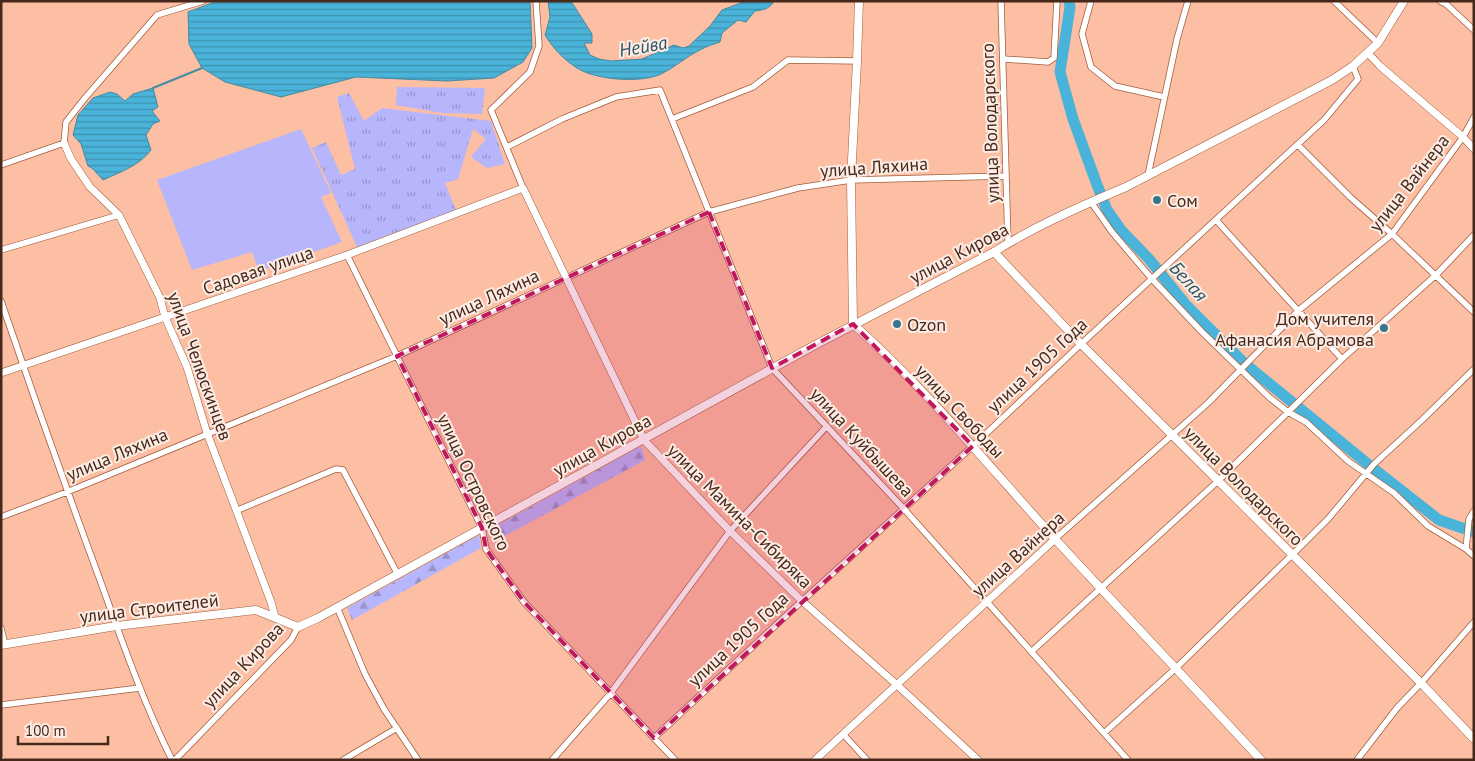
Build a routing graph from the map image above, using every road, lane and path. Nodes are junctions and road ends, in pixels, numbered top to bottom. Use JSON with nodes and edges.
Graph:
{"nodes":[{"id":1,"x":203,"y":1,"type":"edge"},
{"id":2,"x":536,"y":1,"type":"edge"},
{"id":3,"x":859,"y":1,"type":"edge"},
{"id":4,"x":1001,"y":1,"type":"edge"},
{"id":5,"x":1057,"y":1,"type":"edge"},
{"id":6,"x":1091,"y":1,"type":"edge"},
{"id":7,"x":1188,"y":1,"type":"edge"},
{"id":8,"x":1334,"y":1,"type":"edge"},
{"id":9,"x":1404,"y":1,"type":"edge"},
{"id":10,"x":1440,"y":1,"type":"edge"},
{"id":11,"x":1474,"y":30,"type":"edge"},
{"id":12,"x":1378,"y":44,"type":"junction"},
{"id":13,"x":1368,"y":53,"type":"junction"},
{"id":14,"x":1003,"y":59,"type":"junction"},
{"id":15,"x":857,"y":62,"type":"junction"},
{"id":16,"x":1353,"y":66,"type":"junction"},
{"id":17,"x":1164,"y":97,"type":"junction"},
{"id":18,"x":1474,"y":117,"type":"edge"},
{"id":19,"x":672,"y":119,"type":"junction"},
{"id":20,"x":1463,"y":137,"type":"junction"},
{"id":21,"x":64,"y":143,"type":"junction"},
{"id":22,"x":1298,"y":145,"type":"junction"},
{"id":23,"x":507,"y":147,"type":"junction"},
{"id":24,"x":1474,"y":149,"type":"edge"},
{"id":25,"x":1,"y":165,"type":"edge"},
{"id":26,"x":1148,"y":175,"type":"junction"},
{"id":27,"x":1006,"y":176,"type":"junction"},
{"id":28,"x":851,"y":180,"type":"junction"},
{"id":29,"x":523,"y":188,"type":"junction"},
{"id":30,"x":1091,"y":202,"type":"junction"},
{"id":31,"x":709,"y":212,"type":"junction"},
{"id":32,"x":120,"y":215,"type":"junction"},
{"id":33,"x":1216,"y":220,"type":"junction"},
{"id":34,"x":1392,"y":234,"type":"junction"},
{"id":35,"x":1474,"y":235,"type":"edge"},
{"id":36,"x":1008,"y":243,"type":"junction"},
{"id":37,"x":1,"y":250,"type":"edge"},
{"id":38,"x":994,"y":252,"type":"junction"},
{"id":39,"x":348,"y":255,"type":"junction"},
{"id":40,"x":1436,"y":275,"type":"junction"},
{"id":41,"x":567,"y":278,"type":"junction"},
{"id":42,"x":1152,"y":279,"type":"junction"},
{"id":43,"x":1,"y":301,"type":"edge"},
{"id":44,"x":1299,"y":310,"type":"junction"},
{"id":45,"x":1474,"y":312,"type":"edge"},
{"id":46,"x":165,"y":317,"type":"junction"},
{"id":47,"x":853,"y":324,"type":"junction"},
{"id":48,"x":1081,"y":344,"type":"junction"},
{"id":49,"x":397,"y":356,"type":"junction"},
{"id":50,"x":1342,"y":360,"type":"junction"},
{"id":51,"x":23,"y":366,"type":"junction"},
{"id":52,"x":772,"y":368,"type":"junction"},
{"id":53,"x":1474,"y":368,"type":"edge"},
{"id":54,"x":1240,"y":370,"type":"junction"},
{"id":55,"x":1,"y":373,"type":"edge"},
{"id":56,"x":1288,"y":412,"type":"junction"},
{"id":57,"x":827,"y":426,"type":"junction"},
{"id":58,"x":208,"y":433,"type":"junction"},
{"id":59,"x":1172,"y":435,"type":"junction"},
{"id":60,"x":644,"y":440,"type":"junction"},
{"id":61,"x":973,"y":446,"type":"junction"},
{"id":62,"x":1366,"y":474,"type":"junction"},
{"id":63,"x":1218,"y":481,"type":"junction"},
{"id":64,"x":67,"y":492,"type":"junction"},
{"id":65,"x":904,"y":509,"type":"junction"},
{"id":66,"x":238,"y":510,"type":"junction"},
{"id":67,"x":1474,"y":511,"type":"edge"},
{"id":68,"x":1,"y":517,"type":"edge"},
{"id":69,"x":482,"y":528,"type":"junction"},
{"id":70,"x":730,"y":531,"type":"junction"},
{"id":71,"x":1055,"y":540,"type":"junction"},
{"id":72,"x":1466,"y":549,"type":"junction"},
{"id":73,"x":1292,"y":555,"type":"junction"},
{"id":74,"x":1474,"y":556,"type":"edge"},
{"id":75,"x":398,"y":575,"type":"junction"},
{"id":76,"x":1101,"y":587,"type":"junction"},
{"id":77,"x":802,"y":601,"type":"junction"},
{"id":78,"x":987,"y":603,"type":"junction"},
{"id":79,"x":337,"y":607,"type":"junction"},
{"id":80,"x":275,"y":617,"type":"junction"},
{"id":81,"x":1474,"y":622,"type":"edge"},
{"id":82,"x":116,"y":626,"type":"junction"},
{"id":83,"x":298,"y":626,"type":"junction"},
{"id":84,"x":1,"y":628,"type":"edge"},
{"id":85,"x":3,"y":645,"type":"edge"},
{"id":86,"x":1031,"y":652,"type":"junction"},
{"id":87,"x":1176,"y":668,"type":"junction"},
{"id":88,"x":1421,"y":683,"type":"junction"},
{"id":89,"x":896,"y":684,"type":"junction"},
{"id":90,"x":140,"y":688,"type":"junction"},
{"id":91,"x":610,"y":694,"type":"junction"},
{"id":92,"x":1,"y":705,"type":"edge"},
{"id":93,"x":397,"y":728,"type":"junction"},
{"id":94,"x":1104,"y":733,"type":"junction"},
{"id":95,"x":843,"y":734,"type":"junction"},
{"id":96,"x":654,"y":738,"type":"junction"},
{"id":97,"x":1474,"y":739,"type":"edge"},
{"id":98,"x":174,"y":760,"type":"edge"},
{"id":99,"x":343,"y":760,"type":"edge"},
{"id":100,"x":418,"y":760,"type":"edge"},
{"id":101,"x":552,"y":760,"type":"edge"},
{"id":102,"x":675,"y":760,"type":"edge"},
{"id":103,"x":815,"y":760,"type":"edge"},
{"id":104,"x":868,"y":760,"type":"edge"},
{"id":105,"x":978,"y":760,"type":"edge"},
{"id":106,"x":1128,"y":760,"type":"edge"},
{"id":107,"x":1261,"y":760,"type":"edge"},
{"id":108,"x":1357,"y":760,"type":"edge"}],
"edges":[{"from":1,"to":21,"type":"street"},
{"from":2,"to":23,"type":"street","name":"улица Мамина-Сибиряка"},
{"from":3,"to":15,"type":"main road"},
{"from":4,"to":14,"type":"street","name":"улица Володарского"},
{"from":5,"to":14,"type":"street"},
{"from":6,"to":17,"type":"street"},
{"from":7,"to":17,"type":"street"},
{"from":8,"to":12,"type":"street"},
{"from":9,"to":12,"type":"main road"},
{"from":10,"to":11,"type":"street"},
{"from":12,"to":13,"type":"main road"},
{"from":13,"to":16,"type":"main road"},
{"from":13,"to":20,"type":"street"},
{"from":14,"to":27,"type":"street","name":"улица Володарского"},
{"from":15,"to":19,"type":"street"},
{"from":15,"to":28,"type":"main road"},
{"from":16,"to":22,"type":"street"},
{"from":16,"to":26,"type":"main road"},
{"from":17,"to":26,"type":"street"},
{"from":18,"to":20,"type":"street","name":"улица Вайнера"},
{"from":19,"to":23,"type":"street","name":"улица Куйбышева"},
{"from":19,"to":31,"type":"street","name":"улица Куйбышева"},
{"from":20,"to":24,"type":"street"},
{"from":20,"to":34,"type":"street","name":"улица Вайнера"},
{"from":21,"to":25,"type":"street"},
{"from":21,"to":32,"type":"street","name":"улица Челюскинцев"},
{"from":22,"to":33,"type":"street"},
{"from":22,"to":34,"type":"street"},
{"from":23,"to":29,"type":"street","name":"улица Мамина-Сибиряка"},
{"from":26,"to":30,"type":"main road","name":"улица Кирова"},
{"from":27,"to":28,"type":"street","name":"улица Ляхина"},
{"from":27,"to":36,"type":"street","name":"улица Володарского"},
{"from":28,"to":31,"type":"street","name":"улица Ляхина"},
{"from":28,"to":47,"type":"main road"},
{"from":29,"to":39,"type":"street","name":"Садовая улица"},
{"from":29,"to":41,"type":"street","name":"улица Мамина-Сибиряка"},
{"from":30,"to":36,"type":"main road","name":"улица Кирова"},
{"from":30,"to":42,"type":"street"},
{"from":31,"to":41,"type":"street","name":"улица Ляхина"},
{"from":31,"to":52,"type":"street","name":"улица Куйбышева"},
{"from":32,"to":37,"type":"street"},
{"from":32,"to":46,"type":"street","name":"улица Челюскинцев"},
{"from":33,"to":42,"type":"street","name":"улица 1905 Года"},
{"from":33,"to":44,"type":"street"},
{"from":34,"to":40,"type":"street"},
{"from":34,"to":44,"type":"street","name":"улица Вайнера"},
{"from":35,"to":40,"type":"street"},
{"from":36,"to":38,"type":"main road","name":"улица Кирова"},
{"from":38,"to":47,"type":"main road","name":"улица Кирова"},
{"from":38,"to":48,"type":"main road","name":"улица Володарского"},
{"from":39,"to":46,"type":"street","name":"Садовая улица"},
{"from":39,"to":49,"type":"street","name":"улица Островского"},
{"from":40,"to":45,"type":"street"},
{"from":40,"to":50,"type":"street"},
{"from":41,"to":49,"type":"street","name":"улица Ляхина"},
{"from":41,"to":60,"type":"street","name":"улица Мамина-Сибиряка"},
{"from":42,"to":48,"type":"street","name":"улица 1905 Года"},
{"from":42,"to":54,"type":"street"},
{"from":43,"to":51,"type":"street"},
{"from":44,"to":50,"type":"street"},
{"from":44,"to":54,"type":"street","name":"улица Вайнера"},
{"from":46,"to":51,"type":"street","name":"Садовая улица"},
{"from":46,"to":58,"type":"street","name":"улица Челюскинцев"},
{"from":47,"to":52,"type":"main road","name":"улица Кирова"},
{"from":47,"to":61,"type":"main road","name":"улица Свободы"},
{"from":48,"to":59,"type":"main road","name":"улица Володарского"},
{"from":48,"to":61,"type":"street","name":"улица 1905 Года"},
{"from":49,"to":58,"type":"street","name":"улица Ляхина"},
{"from":49,"to":69,"type":"street","name":"улица Островского"},
{"from":50,"to":56,"type":"street"},
{"from":51,"to":55,"type":"street","name":"Садовая улица"},
{"from":51,"to":64,"type":"street"},
{"from":52,"to":57,"type":"street","name":"улица Куйбышева"},
{"from":52,"to":60,"type":"main road","name":"улица Кирова"},
{"from":53,"to":62,"type":"street"},
{"from":54,"to":56,"type":"street"},
{"from":54,"to":59,"type":"street","name":"улица Вайнера"},
{"from":56,"to":62,"type":"street"},
{"from":56,"to":63,"type":"street"},
{"from":57,"to":65,"type":"street","name":"улица Куйбышева"},
{"from":57,"to":70,"type":"street"},
{"from":58,"to":64,"type":"street","name":"улица Ляхина"},
{"from":58,"to":66,"type":"street","name":"улица Челюскинцев"},
{"from":59,"to":63,"type":"main road","name":"улица Володарского"},
{"from":59,"to":71,"type":"street","name":"улица Вайнера"},
{"from":60,"to":69,"type":"main road","name":"улица Кирова"},
{"from":60,"to":70,"type":"street","name":"улица Мамина-Сибиряка"},
{"from":61,"to":65,"type":"street","name":"улица 1905 Года"},
{"from":61,"to":71,"type":"main road","name":"улица Свободы"},
{"from":62,"to":72,"type":"street"},
{"from":62,"to":73,"type":"street"},
{"from":63,"to":73,"type":"main road","name":"улица Володарского"},
{"from":63,"to":76,"type":"street"},
{"from":64,"to":68,"type":"street","name":"улица Ляхина"},
{"from":64,"to":82,"type":"street"},
{"from":65,"to":77,"type":"street","name":"улица 1905 Года"},
{"from":65,"to":78,"type":"street","name":"улица Куйбышева"},
{"from":66,"to":75,"type":"street"},
{"from":66,"to":80,"type":"street","name":"улица Челюскинцев"},
{"from":67,"to":72,"type":"street"},
{"from":69,"to":75,"type":"main road","name":"улица Кирова"},
{"from":69,"to":91,"type":"street","name":"улица Островского"},
{"from":70,"to":77,"type":"street","name":"улица Мамина-Сибиряка"},
{"from":70,"to":91,"type":"street"},
{"from":71,"to":76,"type":"main road","name":"улица Свободы"},
{"from":71,"to":78,"type":"street","name":"улица Вайнера"},
{"from":72,"to":74,"type":"street"},
{"from":73,"to":87,"type":"street"},
{"from":73,"to":88,"type":"main road","name":"улица Володарского"},
{"from":75,"to":79,"type":"main road","name":"улица Кирова"},
{"from":76,"to":86,"type":"street"},
{"from":76,"to":87,"type":"main road","name":"улица Свободы"},
{"from":77,"to":89,"type":"street","name":"улица Мамина-Сибиряка"},
{"from":77,"to":96,"type":"street","name":"улица 1905 Года"},
{"from":78,"to":86,"type":"street","name":"улица Куйбышева"},
{"from":78,"to":89,"type":"street","name":"улица Вайнера"},
{"from":79,"to":83,"type":"main road","name":"улица Кирова"},
{"from":79,"to":93,"type":"street"},
{"from":80,"to":82,"type":"main road","name":"улица Строителей"},
{"from":80,"to":83,"type":"main road","name":"улица Строителей"},
{"from":81,"to":88,"type":"street"},
{"from":82,"to":85,"type":"main road","name":"улица Строителей"},
{"from":82,"to":90,"type":"street"},
{"from":83,"to":98,"type":"street","name":"улица Кирова"},
{"from":84,"to":85,"type":"street"},
{"from":86,"to":94,"type":"street","name":"улица Куйбышева"},
{"from":87,"to":94,"type":"street"},
{"from":87,"to":107,"type":"main road","name":"улица Свободы"},
{"from":88,"to":97,"type":"main road","name":"улица Володарского"},
{"from":88,"to":108,"type":"street"},
{"from":89,"to":95,"type":"street","name":"улица Вайнера"},
{"from":89,"to":105,"type":"street","name":"улица Мамина-Сибиряка"},
{"from":90,"to":92,"type":"street"},
{"from":90,"to":98,"type":"street"},
{"from":91,"to":96,"type":"street","name":"улица Островского"},
{"from":91,"to":101,"type":"street"},
{"from":93,"to":99,"type":"street"},
{"from":93,"to":100,"type":"street"},
{"from":94,"to":106,"type":"street","name":"улица Куйбышева"},
{"from":95,"to":103,"type":"street","name":"улица Вайнера"},
{"from":95,"to":104,"type":"street"},
{"from":96,"to":102,"type":"street","name":"улица Островского"}]}
